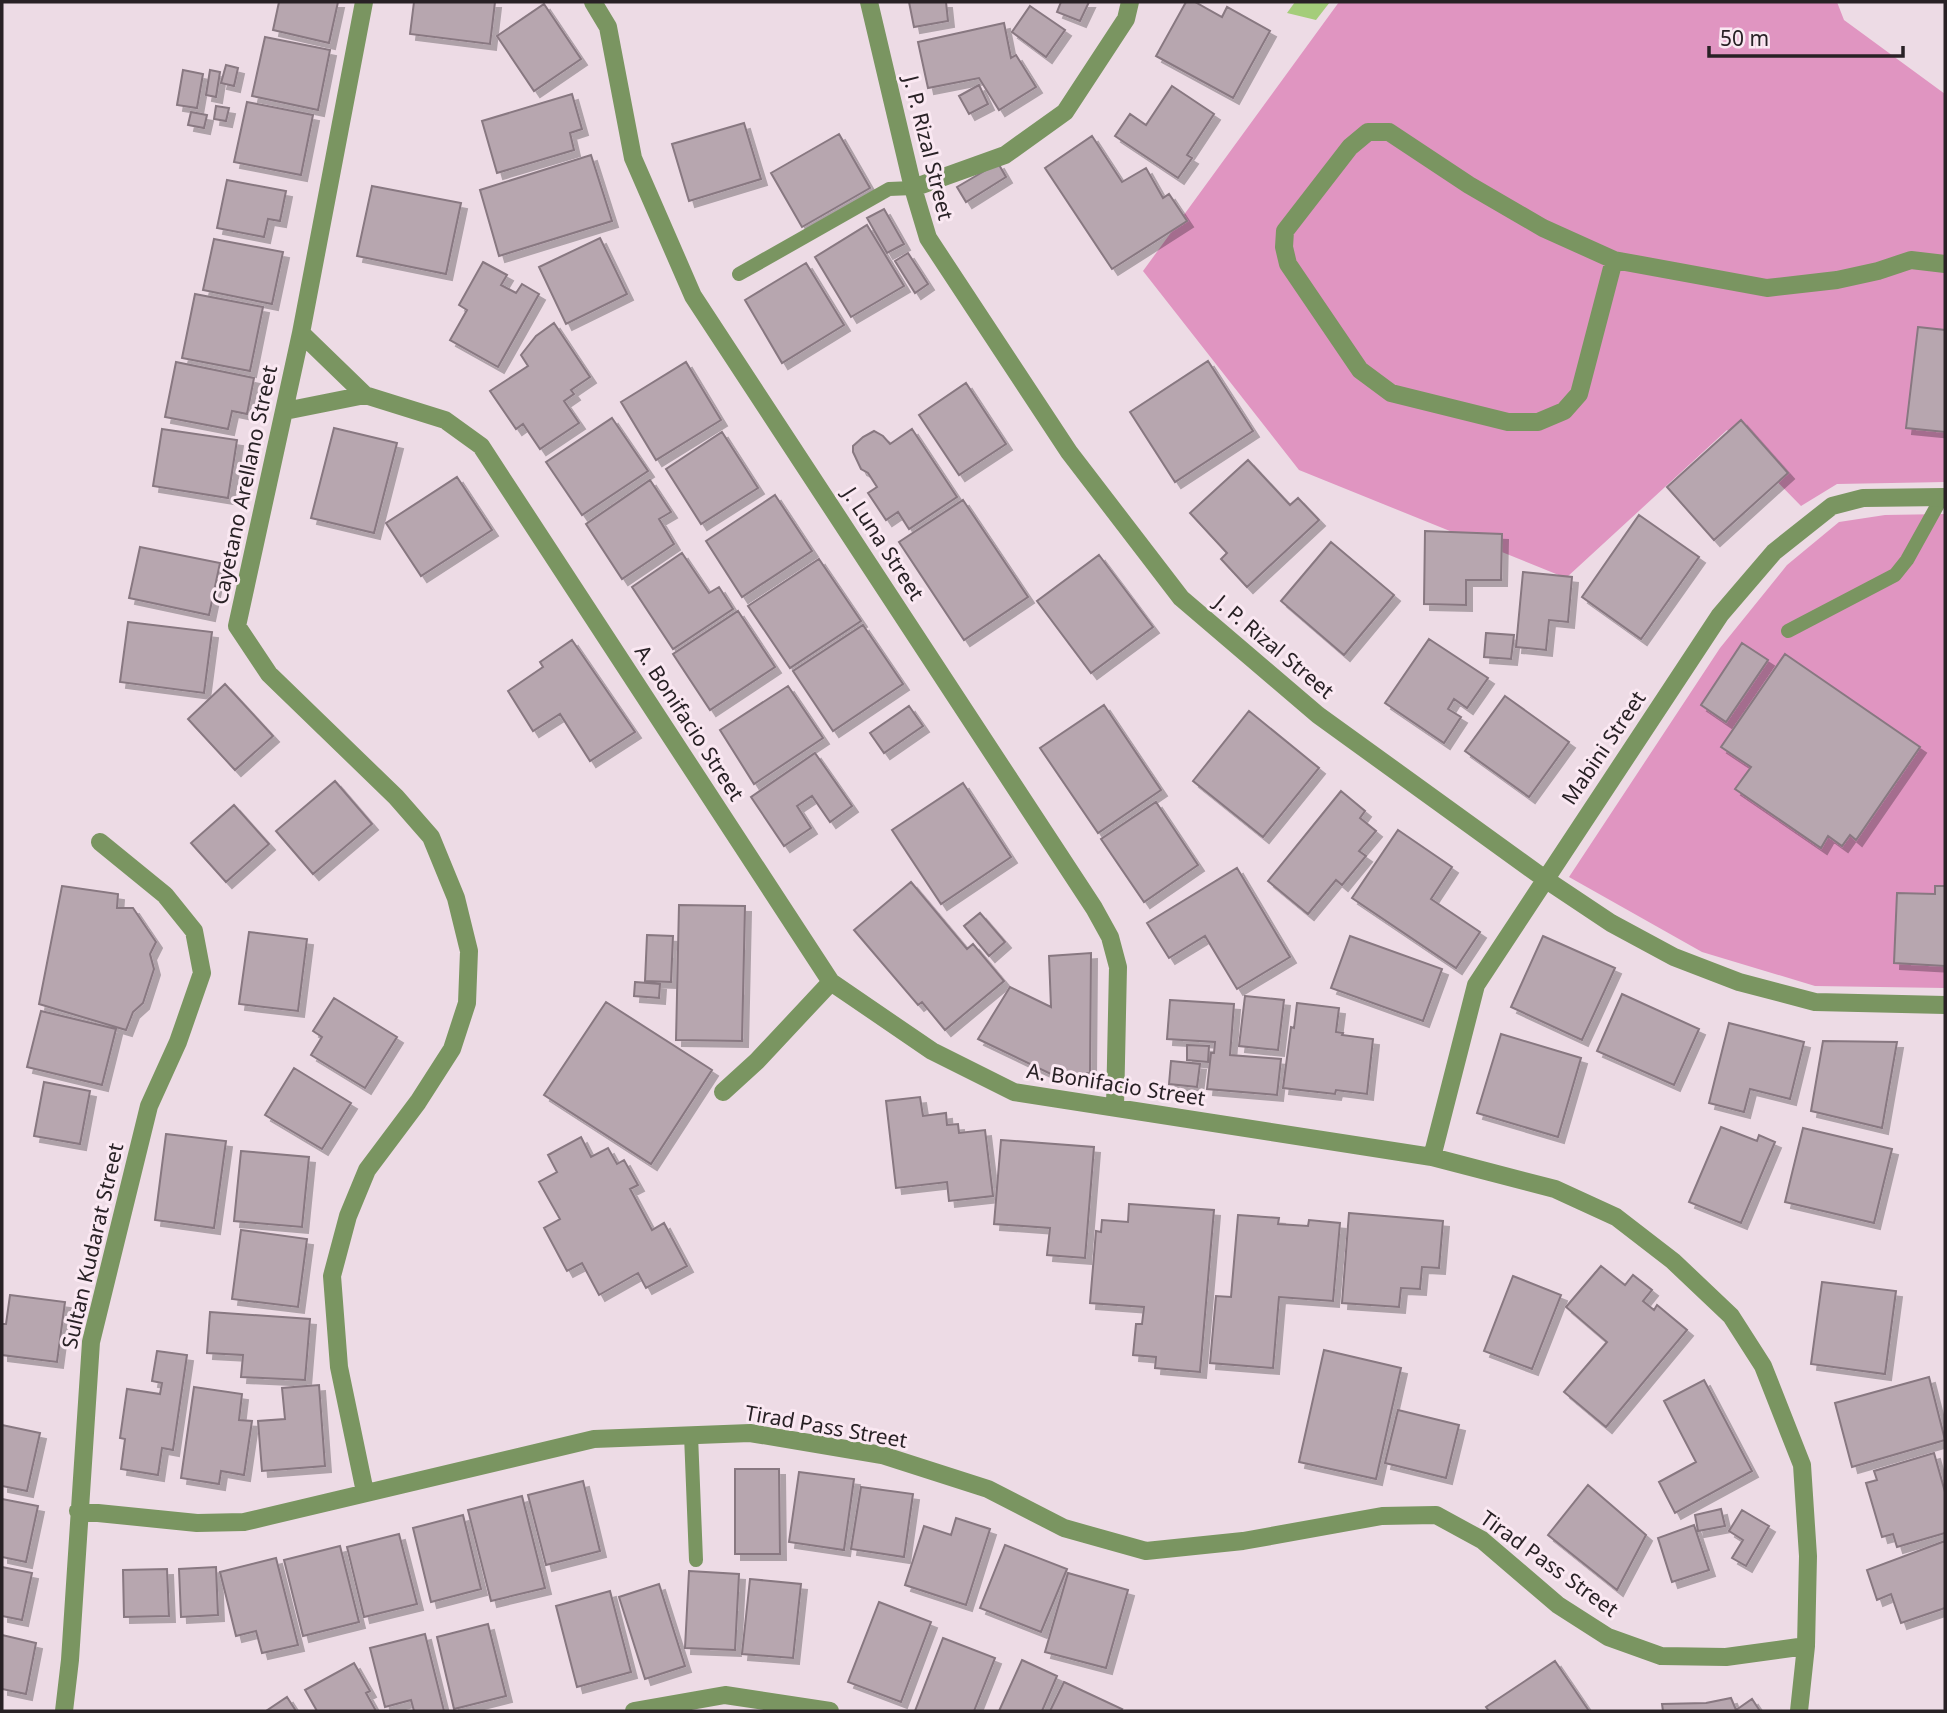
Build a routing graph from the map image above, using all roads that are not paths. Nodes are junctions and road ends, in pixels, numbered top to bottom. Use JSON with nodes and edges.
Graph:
{"nodes":[{"id":1,"x":364,"y":2,"type":"edge"},
{"id":2,"x":593,"y":2,"type":"edge"},
{"id":3,"x":869,"y":2,"type":"edge"},
{"id":4,"x":1130,"y":2,"type":"edge"},
{"id":5,"x":913,"y":188,"type":"junction"},
{"id":6,"x":1614,"y":260,"type":"junction"},
{"id":7,"x":1945,"y":264,"type":"edge"},
{"id":8,"x":739,"y":274,"type":"dead end"},
{"id":9,"x":301,"y":333,"type":"junction"},
{"id":10,"x":365,"y":395,"type":"junction"},
{"id":11,"x":285,"y":411,"type":"junction"},
{"id":12,"x":1944,"y":497,"type":"edge"},
{"id":13,"x":1788,"y":631,"type":"dead end"},
{"id":14,"x":100,"y":842,"type":"dead end"},
{"id":15,"x":1545,"y":879,"type":"junction"},
{"id":16,"x":831,"y":982,"type":"junction"},
{"id":17,"x":1945,"y":1005,"type":"edge"},
{"id":18,"x":723,"y":1092,"type":"dead end"},
{"id":19,"x":1115,"y":1108,"type":"junction"},
{"id":20,"x":1432,"y":1157,"type":"junction"},
{"id":21,"x":691,"y":1435,"type":"junction"},
{"id":22,"x":365,"y":1492,"type":"junction"},
{"id":23,"x":78,"y":1511,"type":"junction"},
{"id":24,"x":696,"y":1560,"type":"dead end"},
{"id":25,"x":1806,"y":1646,"type":"junction"},
{"id":26,"x":64,"y":1711,"type":"edge"},
{"id":27,"x":634,"y":1711,"type":"edge"},
{"id":28,"x":830,"y":1711,"type":"edge"},
{"id":29,"x":1799,"y":1711,"type":"edge"}],
"edges":[{"from":1,"to":9,"type":"street","name":"Cayetano Arellano Street"},
{"from":2,"to":19,"type":"street","name":"J. Luna Street"},
{"from":3,"to":5,"type":"street","name":"J. P. Rizal Street"},
{"from":4,"to":5,"type":"street"},
{"from":5,"to":8,"type":"lane"},
{"from":5,"to":15,"type":"street","name":"J. P. Rizal Street"},
{"from":6,"to":6,"type":"street"},
{"from":6,"to":7,"type":"street"},
{"from":9,"to":10,"type":"street","name":"A. Bonifacio Street"},
{"from":9,"to":11,"type":"street","name":"Cayetano Arellano Street"},
{"from":10,"to":11,"type":"street","name":"A. Bonifacio Street"},
{"from":10,"to":16,"type":"street","name":"A. Bonifacio Street"},
{"from":11,"to":22,"type":"street","name":"Cayetano Arellano Street"},
{"from":12,"to":13,"type":"lane"},
{"from":12,"to":15,"type":"street","name":"Mabini Street"},
{"from":14,"to":23,"type":"street","name":"Sultan Kudarat Street"},
{"from":15,"to":17,"type":"street","name":"J. P. Rizal Street"},
{"from":15,"to":20,"type":"street","name":"Mabini Street"},
{"from":16,"to":18,"type":"street"},
{"from":16,"to":19,"type":"street","name":"A. Bonifacio Street"},
{"from":19,"to":20,"type":"street","name":"A. Bonifacio Street"},
{"from":20,"to":25,"type":"street","name":"A. Bonifacio Street"},
{"from":21,"to":22,"type":"street","name":"Tirad Pass Street"},
{"from":21,"to":24,"type":"lane"},
{"from":21,"to":25,"type":"street","name":"Tirad Pass Street"},
{"from":22,"to":23,"type":"street","name":"Tirad Pass Street"},
{"from":23,"to":26,"type":"street","name":"Sultan Kudarat Street"},
{"from":25,"to":29,"type":"street","name":"A. Bonifacio Street"},
{"from":27,"to":28,"type":"street"}]}
